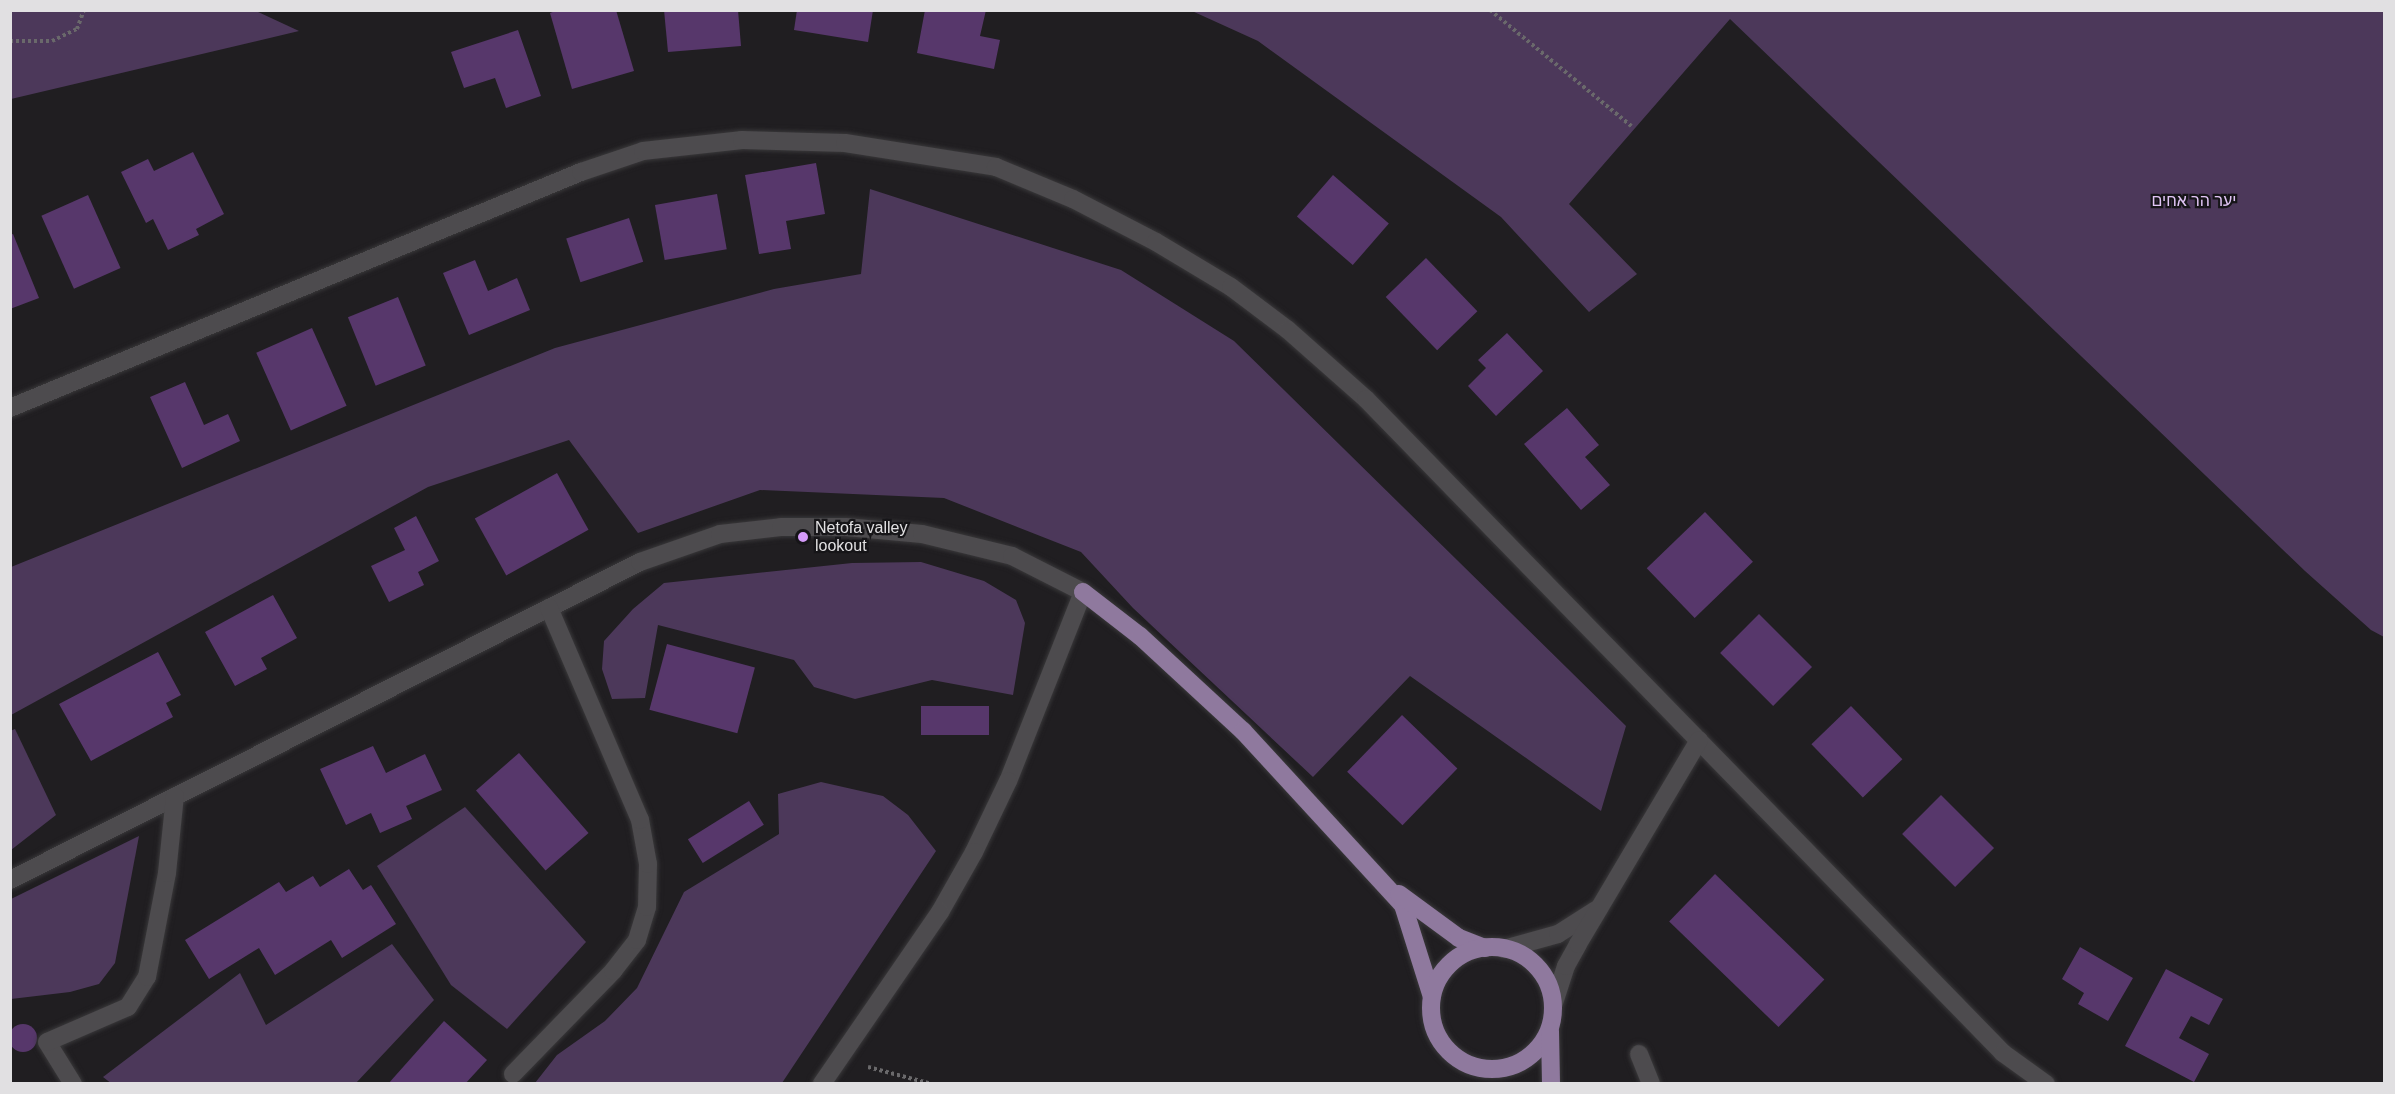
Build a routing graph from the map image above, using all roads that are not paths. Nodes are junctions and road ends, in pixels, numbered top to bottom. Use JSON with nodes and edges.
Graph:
{"nodes":[{"id":1,"x":10,"y":408,"type":"edge"},
{"id":2,"x":1083,"y":592,"type":"junction"},
{"id":3,"x":549,"y":608,"type":"junction"},
{"id":4,"x":1699,"y":740,"type":"junction"},
{"id":5,"x":175,"y":796,"type":"junction"},
{"id":6,"x":10,"y":880,"type":"edge"},
{"id":7,"x":1381,"y":880,"type":"junction"},
{"id":8,"x":1600,"y":908,"type":"junction"},
{"id":9,"x":1485,"y":948,"type":"junction"},
{"id":10,"x":1504,"y":949,"type":"junction"},
{"id":11,"x":1432,"y":996,"type":"junction"},
{"id":12,"x":1553,"y":1006,"type":"junction"},
{"id":13,"x":1550,"y":1027,"type":"junction"},
{"id":14,"x":1639,"y":1054,"type":"dead end"},
{"id":15,"x":1484,"y":1069,"type":"junction"},
{"id":16,"x":513,"y":1074,"type":"dead end"},
{"id":17,"x":73,"y":1083,"type":"edge"},
{"id":18,"x":822,"y":1083,"type":"edge"},
{"id":19,"x":1501,"y":1083,"type":"edge"},
{"id":20,"x":1551,"y":1083,"type":"edge"},
{"id":21,"x":1651,"y":1083,"type":"edge"},
{"id":22,"x":2046,"y":1083,"type":"edge"}],
"edges":[{"from":1,"to":4,"type":"street"},
{"from":2,"to":3,"type":"street"},
{"from":2,"to":7,"type":"main road"},
{"from":2,"to":18,"type":"street"},
{"from":3,"to":5,"type":"street"},
{"from":3,"to":16,"type":"street"},
{"from":4,"to":8,"type":"street"},
{"from":4,"to":22,"type":"street"},
{"from":5,"to":6,"type":"street"},
{"from":5,"to":17,"type":"street"},
{"from":7,"to":9,"type":"main road"},
{"from":7,"to":11,"type":"main road"},
{"from":8,"to":10,"type":"street"},
{"from":8,"to":12,"type":"street"},
{"from":9,"to":10,"type":"main road"},
{"from":9,"to":11,"type":"main road"},
{"from":10,"to":12,"type":"main road"},
{"from":11,"to":15,"type":"main road"},
{"from":12,"to":13,"type":"main road"},
{"from":13,"to":15,"type":"main road"},
{"from":13,"to":20,"type":"main road"},
{"from":14,"to":21,"type":"street"},
{"from":15,"to":19,"type":"main road"}]}
